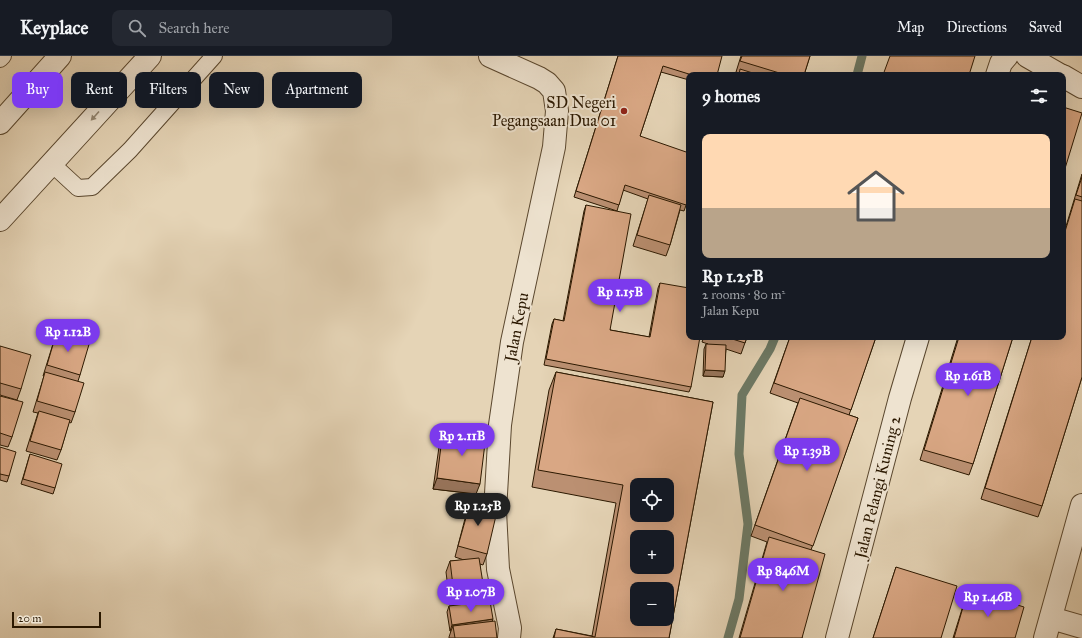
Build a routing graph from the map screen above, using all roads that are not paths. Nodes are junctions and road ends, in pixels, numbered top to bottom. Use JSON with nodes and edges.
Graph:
{"nodes":[{"id":1,"x":3,"y":56,"type":"edge"},
{"id":2,"x":60,"y":56,"type":"edge"},
{"id":3,"x":150,"y":56,"type":"edge"},
{"id":4,"x":214,"y":56,"type":"edge"},
{"id":5,"x":490,"y":56,"type":"edge"},
{"id":6,"x":1007,"y":56,"type":"edge"},
{"id":7,"x":1027,"y":56,"type":"edge"},
{"id":8,"x":0,"y":59,"type":"edge"},
{"id":9,"x":998,"y":72,"type":"edge"},
{"id":10,"x":1055,"y":72,"type":"edge"},
{"id":11,"x":1066,"y":78,"type":"edge"},
{"id":12,"x":1082,"y":87,"type":"edge"},
{"id":13,"x":0,"y":123,"type":"edge"},
{"id":14,"x":52,"y":164,"type":"junction"},
{"id":15,"x":0,"y":220,"type":"edge"},
{"id":16,"x":917,"y":340,"type":"edge"},
{"id":17,"x":1082,"y":505,"type":"edge"},
{"id":18,"x":1082,"y":626,"type":"edge"},
{"id":19,"x":1048,"y":628,"type":"edge"},
{"id":20,"x":509,"y":638,"type":"edge"},
{"id":21,"x":837,"y":638,"type":"edge"}],
"edges":[{"from":1,"to":8,"type":"lane"},
{"from":2,"to":13,"type":"street"},
{"from":3,"to":14,"type":"street","one_way":true},
{"from":4,"to":14,"type":"lane"},
{"from":5,"to":20,"type":"street","name":"Jalan Kepu"},
{"from":6,"to":9,"type":"street"},
{"from":7,"to":10,"type":"street"},
{"from":11,"to":12,"type":"street"},
{"from":14,"to":15,"type":"street"},
{"from":16,"to":21,"type":"street","name":"Jalan Pelangi Kuning 2"},
{"from":17,"to":19,"type":"street"},
{"from":18,"to":19,"type":"street"}]}
